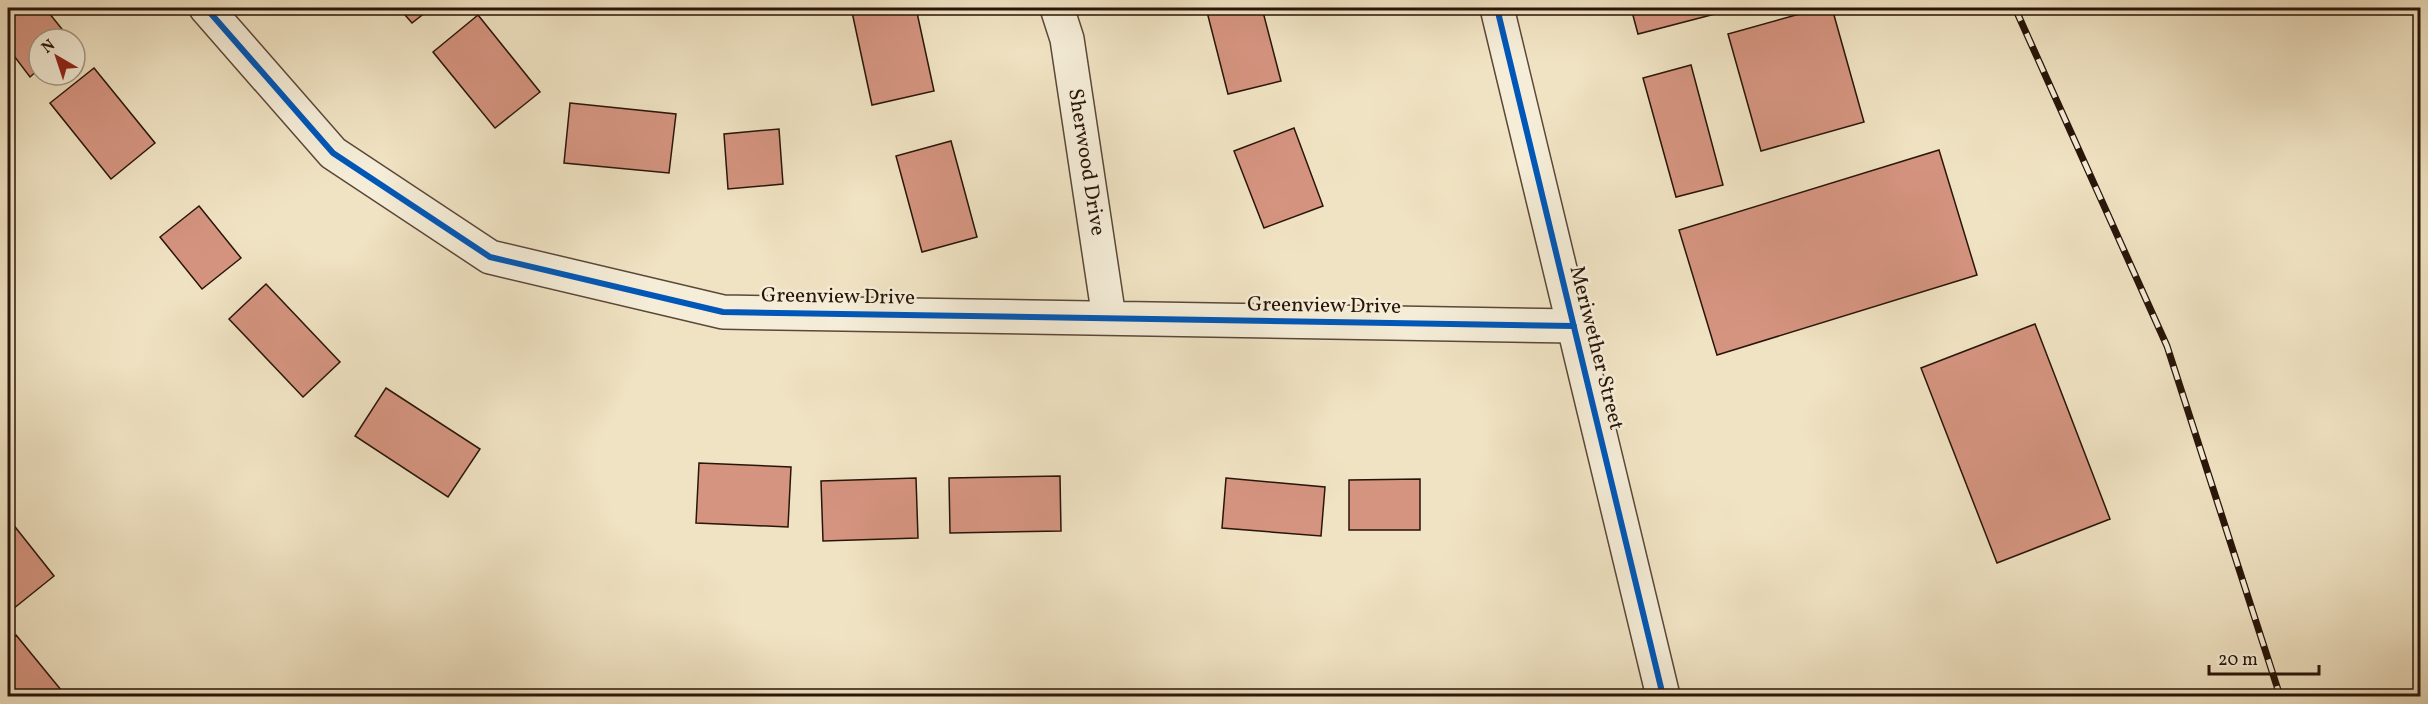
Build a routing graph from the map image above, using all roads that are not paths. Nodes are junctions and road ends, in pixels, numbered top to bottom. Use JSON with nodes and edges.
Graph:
{"nodes":[{"id":1,"x":206,"y":8,"type":"edge"},
{"id":2,"x":1057,"y":8,"type":"edge"},
{"id":3,"x":1497,"y":8,"type":"edge"},
{"id":4,"x":1109,"y":318,"type":"junction"},
{"id":5,"x":1574,"y":326,"type":"junction"},
{"id":6,"x":1663,"y":696,"type":"edge"}],
"edges":[{"from":1,"to":4,"type":"street","name":"Greenview Drive"},
{"from":2,"to":4,"type":"street","name":"Sherwood Drive"},
{"from":3,"to":5,"type":"street","name":"Meriwether Street"},
{"from":4,"to":5,"type":"street","name":"Greenview Drive"},
{"from":5,"to":6,"type":"street","name":"Meriwether Street"}]}
